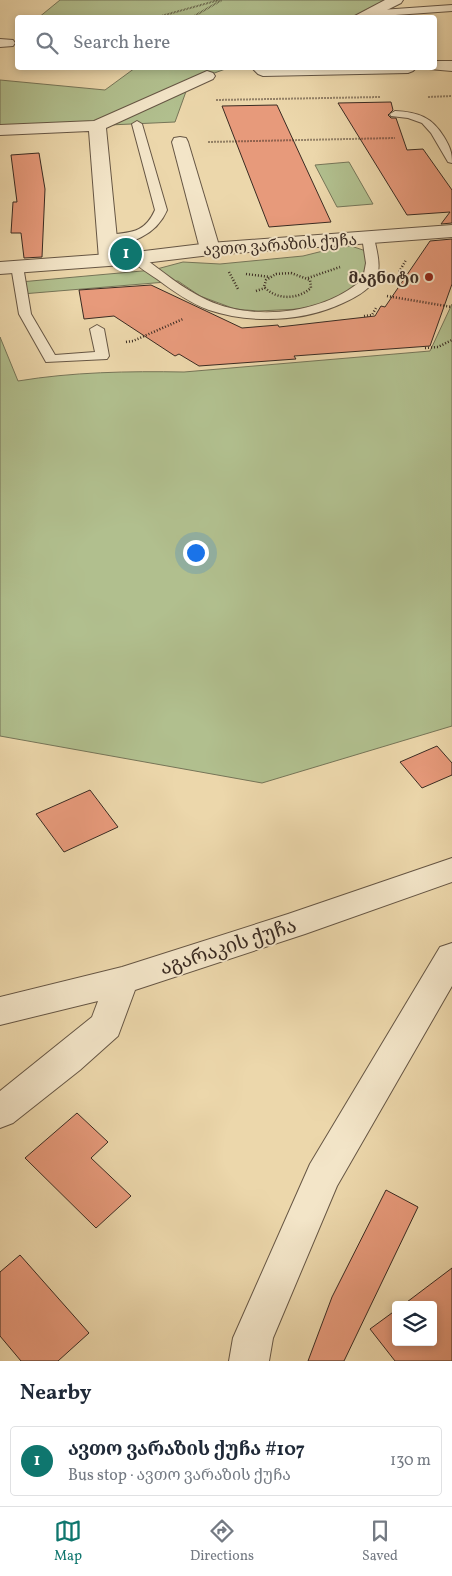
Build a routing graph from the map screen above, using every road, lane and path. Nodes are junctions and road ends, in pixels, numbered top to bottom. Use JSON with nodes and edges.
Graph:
{"nodes":[{"id":1,"x":220,"y":0,"type":"edge"},
{"id":2,"x":396,"y":0,"type":"edge"},
{"id":3,"x":452,"y":8,"type":"edge"},
{"id":4,"x":165,"y":15,"type":"edge"},
{"id":5,"x":194,"y":15,"type":"edge"},
{"id":6,"x":364,"y":15,"type":"edge"},
{"id":7,"x":373,"y":15,"type":"edge"},
{"id":8,"x":452,"y":16,"type":"edge"},
{"id":9,"x":437,"y":17,"type":"edge"},
{"id":10,"x":437,"y":66,"type":"edge"},
{"id":11,"x":452,"y":66,"type":"edge"},
{"id":12,"x":262,"y":70,"type":"edge"},
{"id":13,"x":300,"y":70,"type":"edge"},
{"id":14,"x":207,"y":76,"type":"dead end"},
{"id":15,"x":452,"y":96,"type":"edge"},
{"id":16,"x":389,"y":97,"type":"dead end"},
{"id":17,"x":425,"y":97,"type":"dead end"},
{"id":18,"x":210,"y":100,"type":"dead end"},
{"id":19,"x":395,"y":114,"type":"dead end"},
{"id":20,"x":137,"y":124,"type":"dead end"},
{"id":21,"x":97,"y":126,"type":"junction"},
{"id":22,"x":0,"y":130,"type":"edge"},
{"id":23,"x":452,"y":136,"type":"edge"},
{"id":24,"x":437,"y":137,"type":"junction"},
{"id":25,"x":180,"y":142,"type":"joint"},
{"id":26,"x":452,"y":160,"type":"edge"},
{"id":27,"x":452,"y":231,"type":"edge"},
{"id":28,"x":368,"y":237,"type":"junction"},
{"id":29,"x":107,"y":239,"type":"junction"},
{"id":30,"x":210,"y":248,"type":"junction"},
{"id":31,"x":411,"y":253,"type":"dead end"},
{"id":32,"x":136,"y":258,"type":"junction"},
{"id":33,"x":109,"y":259,"type":"junction"},
{"id":34,"x":9,"y":267,"type":"edge"},
{"id":35,"x":340,"y":267,"type":"dead end"},
{"id":36,"x":237,"y":272,"type":"dead end"},
{"id":37,"x":245,"y":274,"type":"dead end"},
{"id":38,"x":398,"y":274,"type":"dead end"},
{"id":39,"x":270,"y":277,"type":"junction"},
{"id":40,"x":307,"y":278,"type":"junction"},
{"id":41,"x":388,"y":288,"type":"dead end"},
{"id":42,"x":242,"y":296,"type":"dead end"},
{"id":43,"x":212,"y":307,"type":"junction"},
{"id":44,"x":452,"y":307,"type":"edge"},
{"id":45,"x":97,"y":329,"type":"dead end"},
{"id":46,"x":452,"y":340,"type":"edge"},
{"id":47,"x":99,"y":344,"type":"junction"},
{"id":48,"x":426,"y":348,"type":"dead end"},
{"id":49,"x":452,"y":870,"type":"edge"},
{"id":50,"x":452,"y":956,"type":"edge"},
{"id":51,"x":122,"y":981,"type":"junction"},
{"id":52,"x":0,"y":1011,"type":"edge"},
{"id":53,"x":0,"y":1112,"type":"edge"},
{"id":54,"x":249,"y":1361,"type":"edge"}],
"edges":[{"from":1,"to":4,"type":"path"},
{"from":1,"to":5,"type":"path"},
{"from":2,"to":6,"type":"street"},
{"from":3,"to":7,"type":"lane"},
{"from":8,"to":9,"type":"lane"},
{"from":10,"to":11,"type":"street"},
{"from":12,"to":13,"type":"street"},
{"from":14,"to":21,"type":"street"},
{"from":15,"to":17,"type":"path"},
{"from":16,"to":18,"type":"path"},
{"from":19,"to":24,"type":"lane"},
{"from":20,"to":29,"type":"lane"},
{"from":21,"to":22,"type":"street"},
{"from":21,"to":29,"type":"street"},
{"from":23,"to":24,"type":"lane"},
{"from":24,"to":25,"type":"path"},
{"from":24,"to":26,"type":"lane"},
{"from":25,"to":30,"type":"street"},
{"from":27,"to":28,"type":"street","name":"ავთო ვარაზის ქუჩა"},
{"from":28,"to":30,"type":"street","name":"ავთო ვარაზის ქუჩა"},
{"from":28,"to":43,"type":"lane"},
{"from":29,"to":33,"type":"street"},
{"from":30,"to":32,"type":"street","name":"ავთო ვარაზის ქუჩა"},
{"from":31,"to":38,"type":"path"},
{"from":32,"to":33,"type":"street","name":"ავთო ვარაზის ქუჩა"},
{"from":32,"to":43,"type":"lane"},
{"from":33,"to":34,"type":"street","name":"ავთო ვარაზის ქუჩა"},
{"from":34,"to":47,"type":"lane"},
{"from":35,"to":40,"type":"path"},
{"from":36,"to":42,"type":"path"},
{"from":37,"to":39,"type":"path"},
{"from":39,"to":40,"type":"path"},
{"from":39,"to":40,"type":"path"},
{"from":41,"to":44,"type":"path"},
{"from":43,"to":47,"type":"path"},
{"from":45,"to":47,"type":"lane"},
{"from":46,"to":48,"type":"path"},
{"from":49,"to":51,"type":"street","name":"აგარაკის ქუჩა"},
{"from":50,"to":54,"type":"street"},
{"from":51,"to":52,"type":"street","name":"აგარაკის ქუჩა"},
{"from":51,"to":53,"type":"street"}]}
